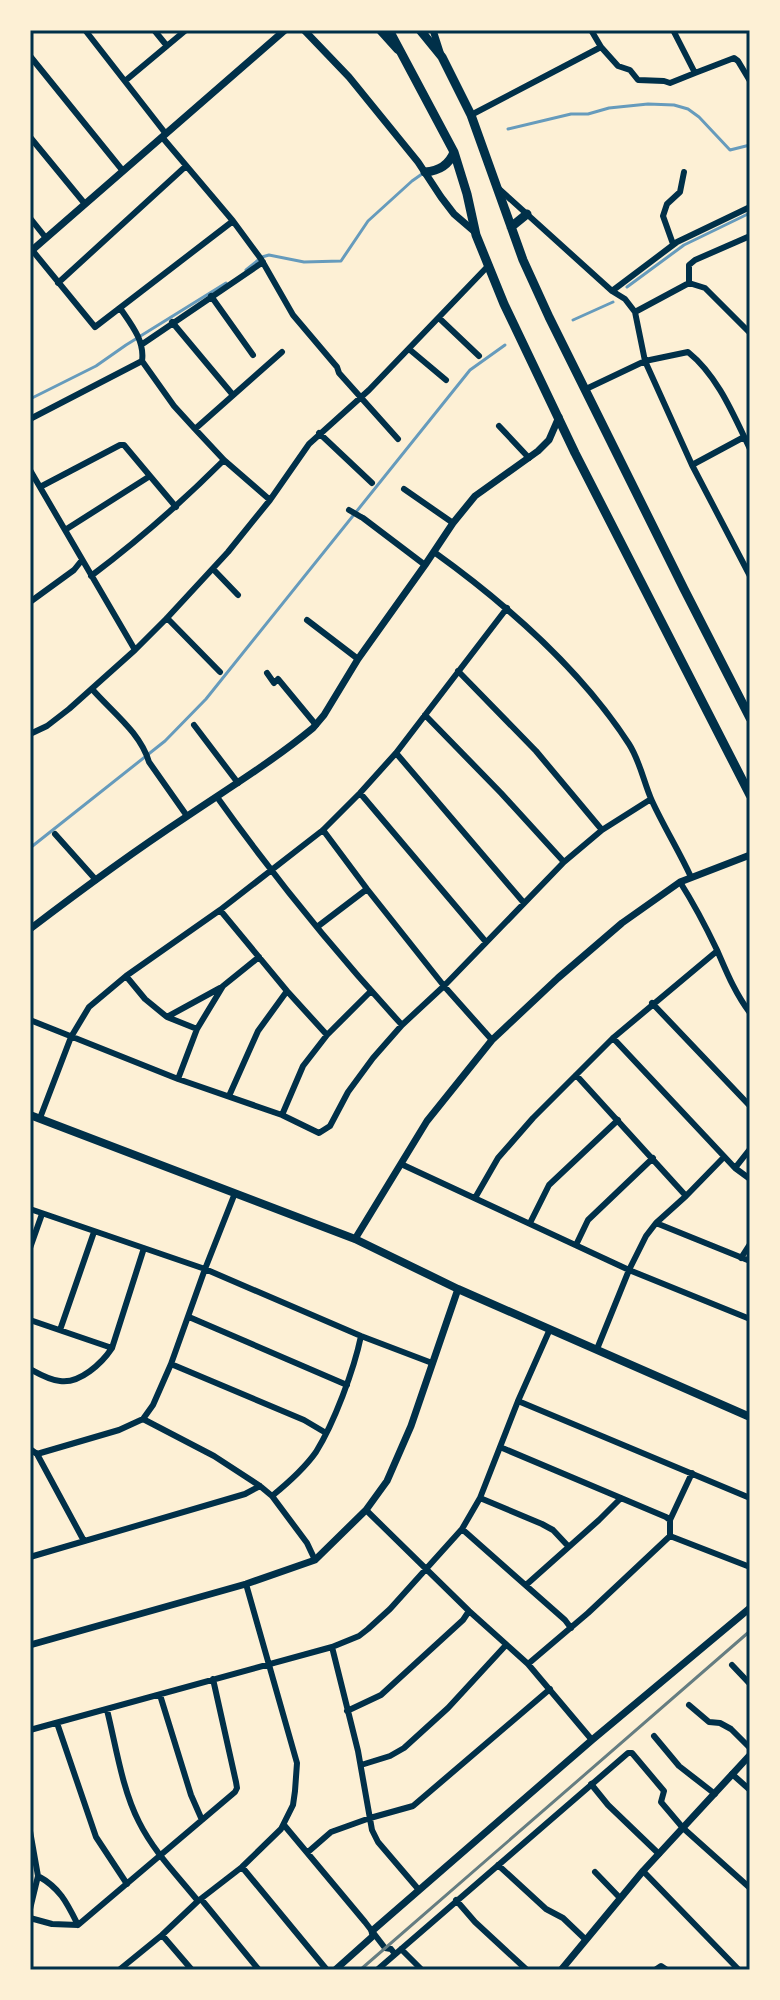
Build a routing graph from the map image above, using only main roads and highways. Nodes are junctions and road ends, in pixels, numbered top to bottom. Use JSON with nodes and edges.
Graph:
{"nodes":[{"id":1,"x":389,"y":30,"type":"edge"},
{"id":2,"x":420,"y":30,"type":"edge"},
{"id":3,"x":454,"y":152,"type":"junction"},
{"id":4,"x":425,"y":172,"type":"road end"},
{"id":5,"x":527,"y":214,"type":"road end"},
{"id":6,"x":511,"y":227,"type":"junction"},
{"id":7,"x":750,"y":718,"type":"edge"},
{"id":8,"x":750,"y":795,"type":"edge"},
{"id":9,"x":30,"y":1115,"type":"edge"},
{"id":10,"x":750,"y":1417,"type":"edge"}],
"edges":[{"from":1,"to":3,"type":"main road"},
{"from":2,"to":6,"type":"main road"},
{"from":3,"to":4,"type":"main road"},
{"from":3,"to":8,"type":"main road"},
{"from":5,"to":6,"type":"main road"},
{"from":6,"to":7,"type":"main road"},
{"from":9,"to":10,"type":"main road"}]}
